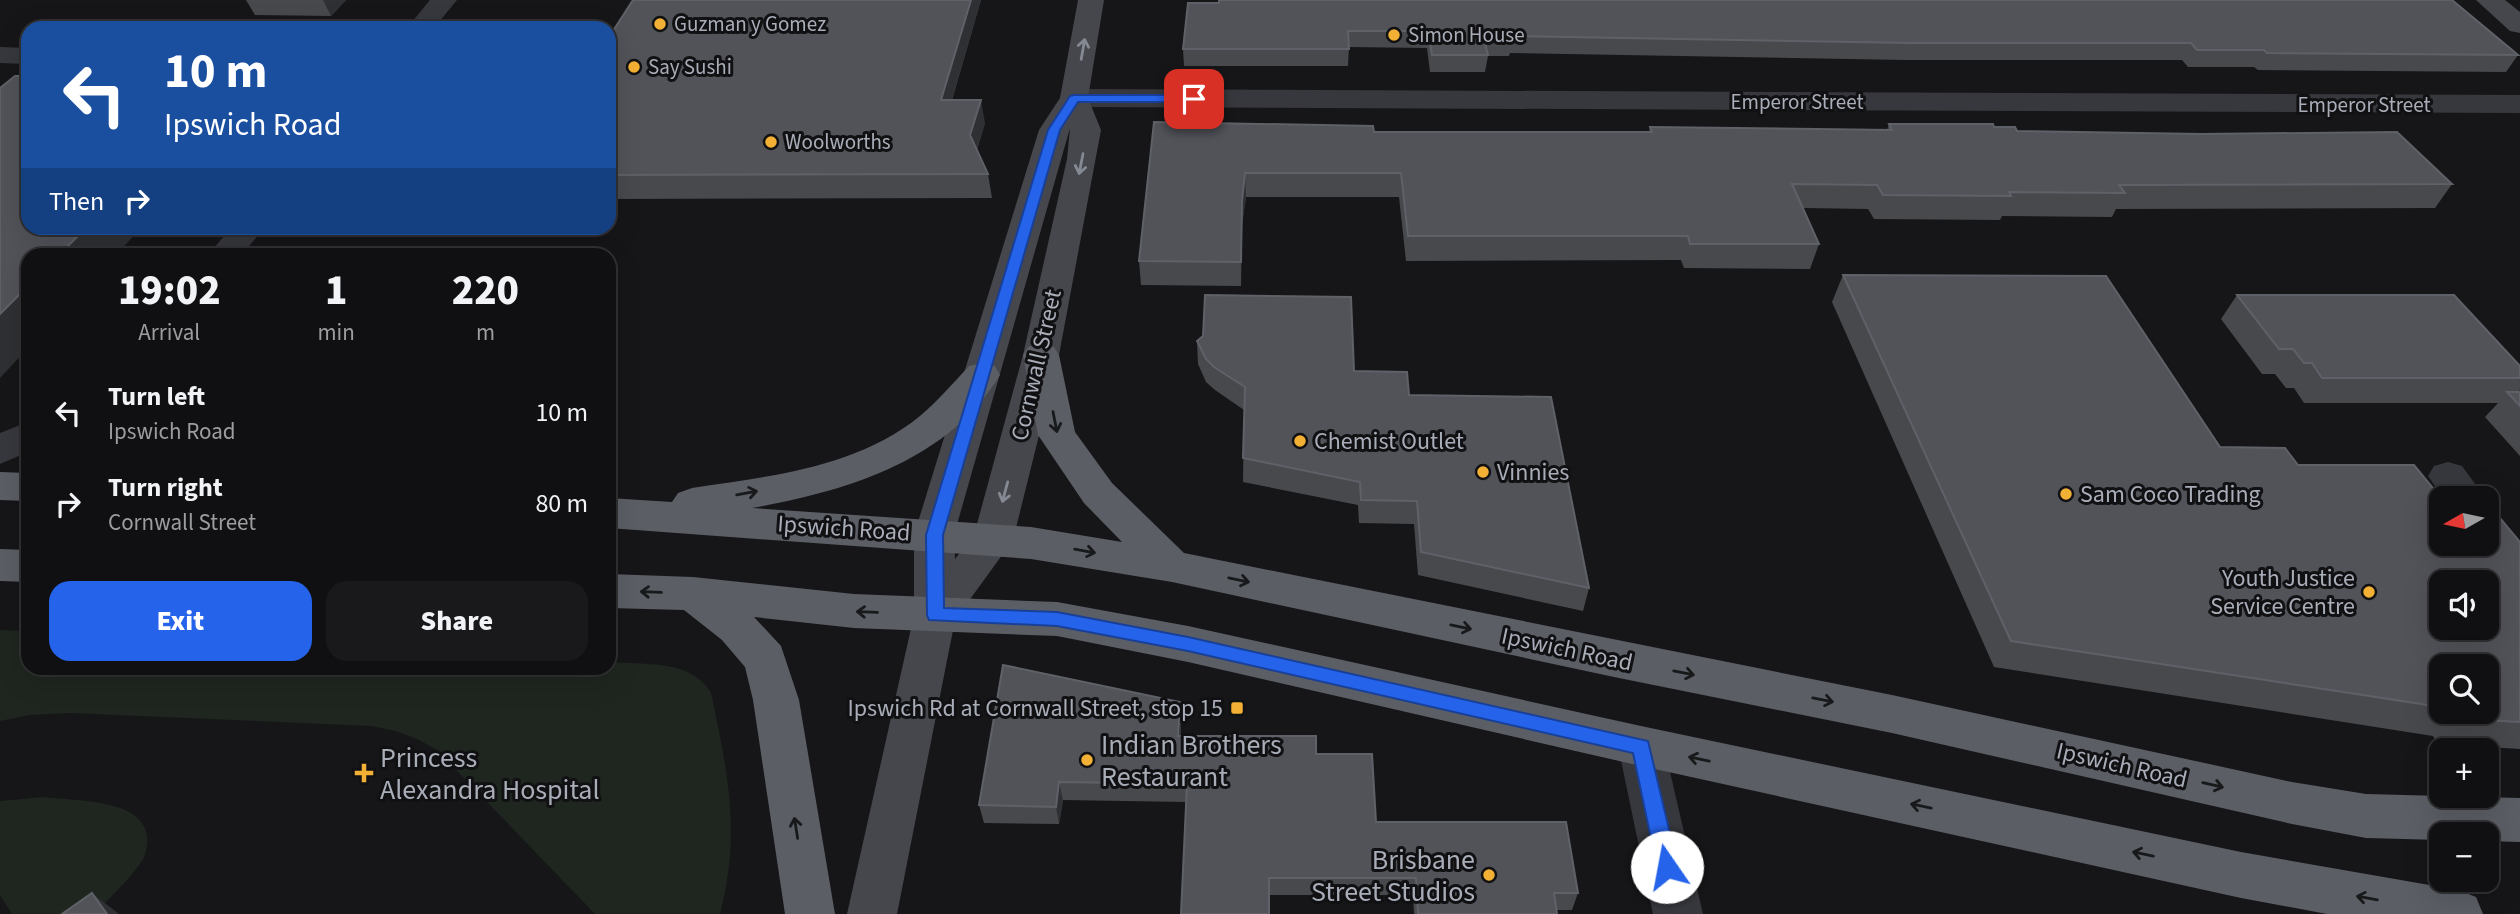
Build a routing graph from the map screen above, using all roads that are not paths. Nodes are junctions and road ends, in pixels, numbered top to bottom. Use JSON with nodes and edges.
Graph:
{"nodes":[{"id":1,"x":444,"y":0,"type":"edge"},
{"id":2,"x":1091,"y":0,"type":"edge"},
{"id":3,"x":2489,"y":0,"type":"edge"},
{"id":4,"x":426,"y":21,"type":"edge"},
{"id":5,"x":2520,"y":25,"type":"edge"},
{"id":6,"x":0,"y":55,"type":"edge"},
{"id":7,"x":21,"y":56,"type":"edge"},
{"id":8,"x":1074,"y":98,"type":"junction"},
{"id":9,"x":2520,"y":104,"type":"edge"},
{"id":10,"x":1041,"y":355,"type":"junction"},
{"id":11,"x":982,"y":375,"type":"junction"},
{"id":12,"x":21,"y":439,"type":"edge"},
{"id":13,"x":0,"y":450,"type":"edge"},
{"id":14,"x":0,"y":486,"type":"edge"},
{"id":15,"x":21,"y":487,"type":"edge"},
{"id":16,"x":620,"y":513,"type":"edge"},
{"id":17,"x":934,"y":535,"type":"junction"},
{"id":18,"x":993,"y":540,"type":"junction"},
{"id":19,"x":0,"y":565,"type":"edge"},
{"id":20,"x":21,"y":566,"type":"edge"},
{"id":21,"x":1172,"y":566,"type":"junction"},
{"id":22,"x":616,"y":591,"type":"edge"},
{"id":23,"x":693,"y":594,"type":"junction"},
{"id":24,"x":936,"y":615,"type":"junction"},
{"id":25,"x":1641,"y":746,"type":"junction"},
{"id":26,"x":2520,"y":820,"type":"edge"},
{"id":27,"x":810,"y":914,"type":"edge"},
{"id":28,"x":872,"y":914,"type":"edge"},
{"id":29,"x":1678,"y":914,"type":"edge"},
{"id":30,"x":2458,"y":914,"type":"edge"}],
"edges":[{"from":1,"to":4,"type":"street"},
{"from":8,"to":2,"type":"main road","name":"Cornwall Street","one_way":true},
{"from":3,"to":5,"type":"main road"},
{"from":6,"to":7,"type":"street"},
{"from":8,"to":9,"type":"street","name":"Emperor Street"},
{"from":8,"to":10,"type":"main road","name":"Cornwall Street","one_way":true},
{"from":8,"to":11,"type":"main road","name":"Cornwall Street"},
{"from":10,"to":18,"type":"main road","name":"Cornwall Street","one_way":true},
{"from":10,"to":21,"type":"highway","one_way":true},
{"from":16,"to":11,"type":"highway","one_way":true},
{"from":11,"to":17,"type":"main road","name":"Cornwall Street"},
{"from":12,"to":13,"type":"street"},
{"from":14,"to":15,"type":"highway"},
{"from":16,"to":17,"type":"highway","name":"Ipswich Road"},
{"from":17,"to":18,"type":"highway","name":"Ipswich Road"},
{"from":17,"to":24,"type":"main road","name":"Cornwall Street"},
{"from":18,"to":21,"type":"highway","name":"Ipswich Road","one_way":true},
{"from":18,"to":24,"type":"main road","name":"Cornwall Street"},
{"from":19,"to":20,"type":"highway"},
{"from":21,"to":26,"type":"highway","name":"Ipswich Road","one_way":true},
{"from":23,"to":22,"type":"highway","one_way":true},
{"from":24,"to":23,"type":"highway","one_way":true},
{"from":27,"to":23,"type":"highway","one_way":true},
{"from":24,"to":25,"type":"highway"},
{"from":24,"to":28,"type":"main road","name":"Cornwall Street"},
{"from":25,"to":29,"type":"street"},
{"from":30,"to":25,"type":"highway","one_way":true}]}
